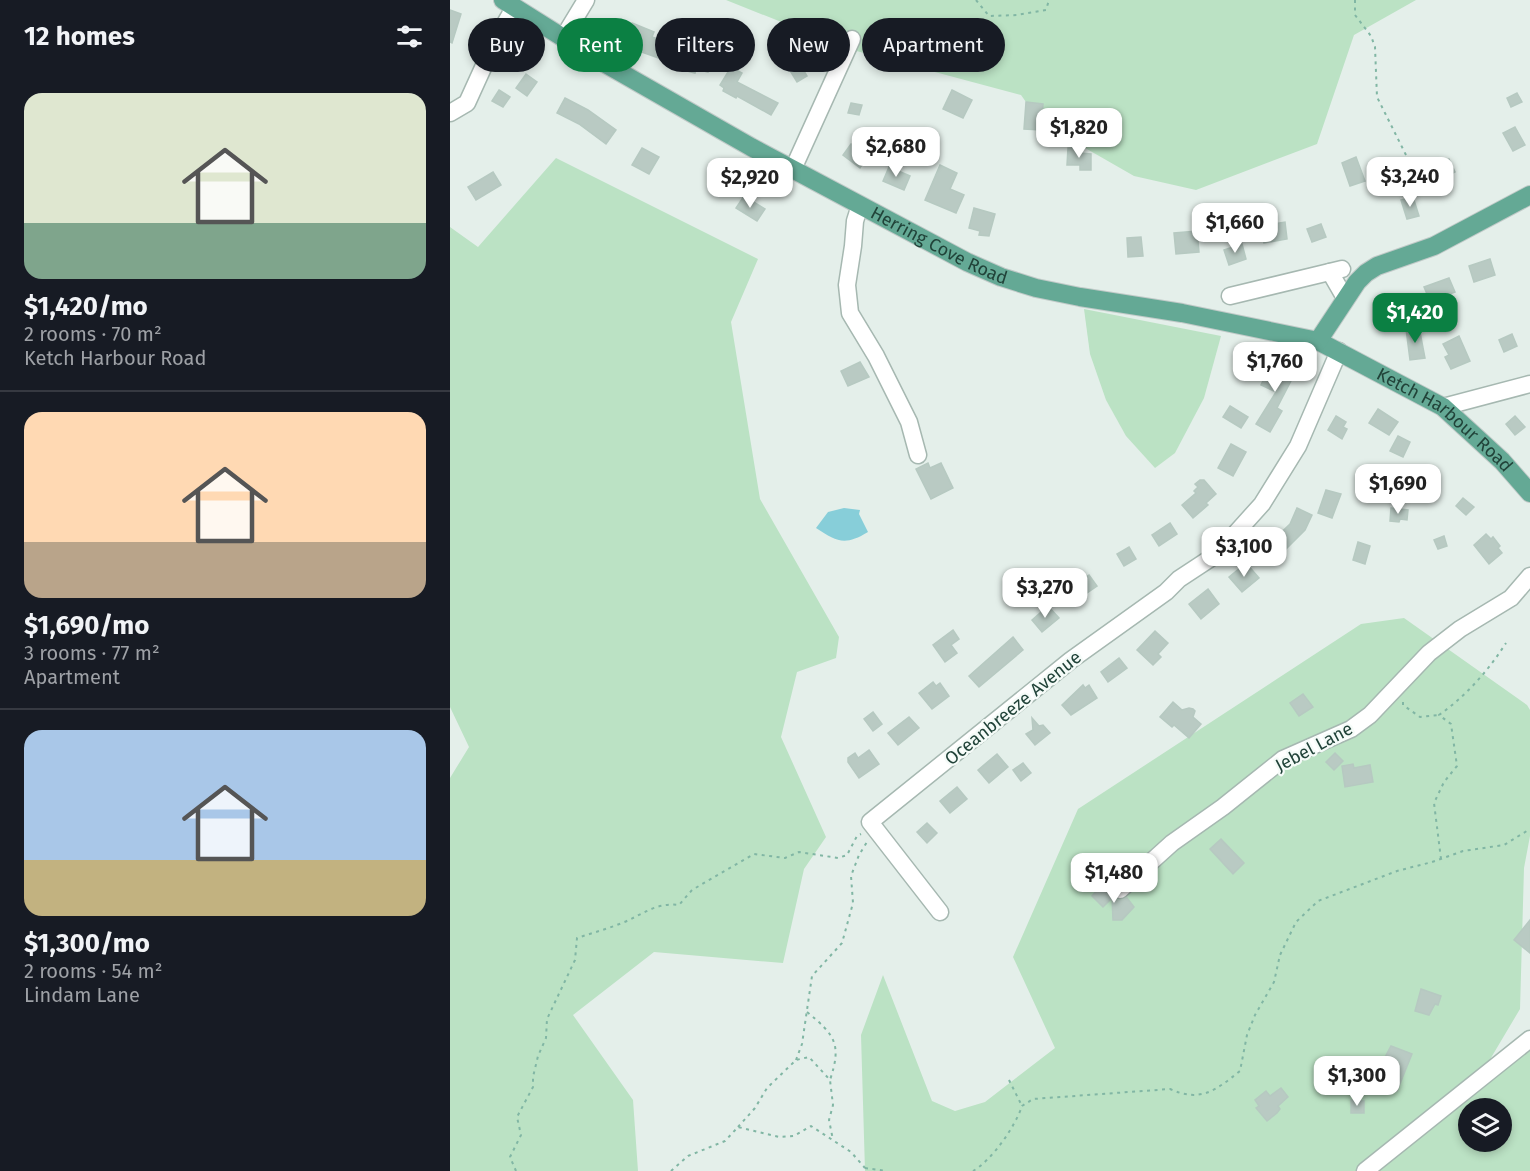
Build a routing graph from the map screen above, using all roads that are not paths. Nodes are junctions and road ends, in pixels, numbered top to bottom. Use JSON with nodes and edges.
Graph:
{"nodes":[{"id":1,"x":585,"y":0,"type":"edge"},
{"id":2,"x":508,"y":4,"type":"edge"},
{"id":3,"x":575,"y":18,"type":"edge"},
{"id":4,"x":557,"y":34,"type":"edge"},
{"id":5,"x":852,"y":39,"type":"dead end"},
{"id":6,"x":621,"y":72,"type":"edge"},
{"id":7,"x":450,"y":113,"type":"edge"},
{"id":8,"x":793,"y":169,"type":"junction"},
{"id":9,"x":1530,"y":195,"type":"edge"},
{"id":10,"x":860,"y":205,"type":"junction"},
{"id":11,"x":1230,"y":296,"type":"dead end"},
{"id":12,"x":1345,"y":298,"type":"junction"},
{"id":13,"x":1318,"y":340,"type":"junction"},
{"id":14,"x":1339,"y":351,"type":"junction"},
{"id":15,"x":1530,"y":384,"type":"edge"},
{"id":16,"x":1443,"y":407,"type":"junction"},
{"id":17,"x":918,"y":455,"type":"dead end"},
{"id":18,"x":1530,"y":493,"type":"edge"},
{"id":19,"x":1530,"y":576,"type":"edge"},
{"id":20,"x":1120,"y":890,"type":"dead end"},
{"id":21,"x":940,"y":912,"type":"dead end"},
{"id":22,"x":1530,"y":1039,"type":"edge"},
{"id":23,"x":1365,"y":1171,"type":"edge"}],
"edges":[{"from":1,"to":3,"type":"street"},
{"from":2,"to":4,"type":"main road","name":"Herring Cove Road"},
{"from":2,"to":7,"type":"street"},
{"from":5,"to":8,"type":"street"},
{"from":6,"to":8,"type":"main road","name":"Herring Cove Road"},
{"from":8,"to":10,"type":"main road","name":"Herring Cove Road"},
{"from":9,"to":12,"type":"main road"},
{"from":10,"to":13,"type":"main road","name":"Herring Cove Road"},
{"from":10,"to":17,"type":"street"},
{"from":11,"to":12,"type":"street"},
{"from":12,"to":13,"type":"main road"},
{"from":13,"to":14,"type":"main road","name":"Ketch Harbour Road"},
{"from":14,"to":16,"type":"main road","name":"Ketch Harbour Road"},
{"from":14,"to":21,"type":"street","name":"Oceanbreeze Avenue"},
{"from":15,"to":16,"type":"street"},
{"from":16,"to":18,"type":"main road","name":"Ketch Harbour Road"},
{"from":19,"to":20,"type":"street","name":"Jebel Lane"},
{"from":22,"to":23,"type":"street"}]}
